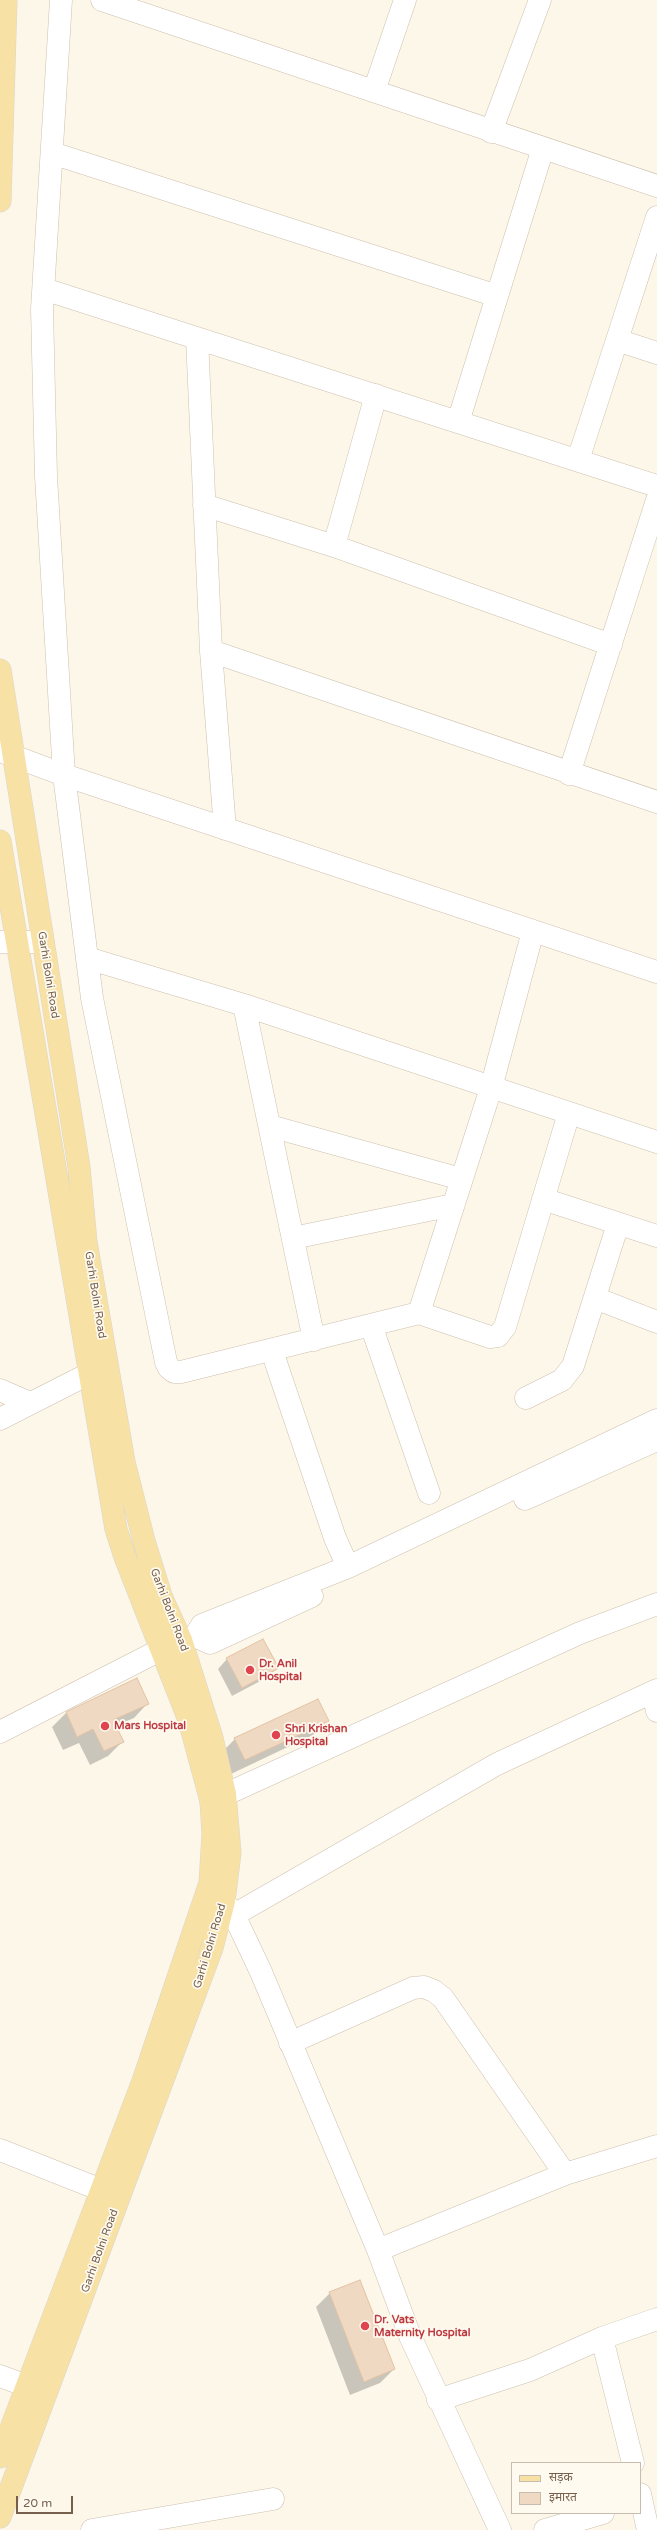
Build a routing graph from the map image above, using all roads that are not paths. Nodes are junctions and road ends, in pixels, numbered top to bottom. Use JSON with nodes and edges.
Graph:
{"nodes":[{"id":1,"x":6,"y":0,"type":"edge"},
{"id":2,"x":61,"y":0,"type":"edge"},
{"id":3,"x":102,"y":0,"type":"edge"},
{"id":4,"x":405,"y":0,"type":"edge"},
{"id":5,"x":540,"y":0,"type":"edge"},
{"id":6,"x":374,"y":91,"type":"junction"},
{"id":7,"x":2,"y":102,"type":"edge"},
{"id":8,"x":492,"y":132,"type":"junction"},
{"id":9,"x":543,"y":148,"type":"junction"},
{"id":10,"x":52,"y":153,"type":"junction"},
{"id":11,"x":657,"y":186,"type":"edge"},
{"id":12,"x":0,"y":201,"type":"edge"},
{"id":13,"x":657,"y":217,"type":"edge"},
{"id":14,"x":44,"y":289,"type":"junction"},
{"id":15,"x":497,"y":296,"type":"junction"},
{"id":16,"x":197,"y":338,"type":"junction"},
{"id":17,"x":617,"y":340,"type":"junction"},
{"id":18,"x":657,"y":353,"type":"edge"},
{"id":19,"x":376,"y":395,"type":"junction"},
{"id":20,"x":458,"y":422,"type":"junction"},
{"id":21,"x":578,"y":460,"type":"junction"},
{"id":22,"x":657,"y":486,"type":"edge"},
{"id":23,"x":657,"y":500,"type":"edge"},
{"id":24,"x":204,"y":505,"type":"junction"},
{"id":25,"x":334,"y":546,"type":"junction"},
{"id":26,"x":610,"y":645,"type":"junction"},
{"id":27,"x":211,"y":651,"type":"junction"},
{"id":28,"x":0,"y":670,"type":"edge"},
{"id":29,"x":6,"y":754,"type":"edge"},
{"id":30,"x":569,"y":774,"type":"junction"},
{"id":31,"x":64,"y":775,"type":"junction"},
{"id":32,"x":657,"y":802,"type":"edge"},
{"id":33,"x":225,"y":829,"type":"junction"},
{"id":34,"x":0,"y":840,"type":"edge"},
{"id":35,"x":533,"y":931,"type":"junction"},
{"id":36,"x":43,"y":942,"type":"junction"},
{"id":37,"x":8,"y":943,"type":"edge"},
{"id":38,"x":87,"y":958,"type":"junction"},
{"id":39,"x":657,"y":972,"type":"edge"},
{"id":40,"x":244,"y":1005,"type":"junction"},
{"id":41,"x":491,"y":1088,"type":"junction"},
{"id":42,"x":569,"y":1113,"type":"junction"},
{"id":43,"x":270,"y":1126,"type":"junction"},
{"id":44,"x":657,"y":1142,"type":"edge"},
{"id":45,"x":461,"y":1179,"type":"junction"},
{"id":46,"x":543,"y":1199,"type":"junction"},
{"id":47,"x":453,"y":1205,"type":"junction"},
{"id":48,"x":618,"y":1224,"type":"junction"},
{"id":49,"x":657,"y":1236,"type":"edge"},
{"id":50,"x":293,"y":1238,"type":"junction"},
{"id":51,"x":595,"y":1298,"type":"junction"},
{"id":52,"x":419,"y":1313,"type":"junction"},
{"id":53,"x":657,"y":1322,"type":"edge"},
{"id":54,"x":371,"y":1325,"type":"junction"},
{"id":55,"x":314,"y":1340,"type":"junction"},
{"id":56,"x":272,"y":1351,"type":"junction"},
{"id":57,"x":97,"y":1369,"type":"junction"},
{"id":58,"x":0,"y":1390,"type":"edge"},
{"id":59,"x":526,"y":1398,"type":"dead end"},
{"id":60,"x":30,"y":1403,"type":"junction"},
{"id":61,"x":0,"y":1419,"type":"edge"},
{"id":62,"x":657,"y":1420,"type":"edge"},
{"id":63,"x":657,"y":1440,"type":"edge"},
{"id":64,"x":429,"y":1493,"type":"dead end"},
{"id":65,"x":348,"y":1567,"type":"junction"},
{"id":66,"x":657,"y":1604,"type":"edge"},
{"id":67,"x":180,"y":1641,"type":"junction"},
{"id":68,"x":656,"y":1698,"type":"edge"},
{"id":69,"x":0,"y":1732,"type":"edge"},
{"id":70,"x":218,"y":1797,"type":"junction"},
{"id":71,"x":210,"y":1883,"type":"junction"},
{"id":72,"x":229,"y":1908,"type":"junction"},
{"id":73,"x":290,"y":2043,"type":"junction"},
{"id":74,"x":657,"y":2146,"type":"edge"},
{"id":75,"x":0,"y":2150,"type":"edge"},
{"id":76,"x":565,"y":2174,"type":"junction"},
{"id":77,"x":111,"y":2194,"type":"junction"},
{"id":78,"x":378,"y":2250,"type":"junction"},
{"id":79,"x":657,"y":2319,"type":"edge"},
{"id":80,"x":602,"y":2338,"type":"junction"},
{"id":81,"x":0,"y":2376,"type":"edge"},
{"id":82,"x":27,"y":2386,"type":"junction"},
{"id":83,"x":438,"y":2400,"type":"junction"},
{"id":84,"x":0,"y":2457,"type":"edge"},
{"id":85,"x":632,"y":2462,"type":"edge"},
{"id":86,"x":273,"y":2499,"type":"dead end"},
{"id":87,"x":641,"y":2499,"type":"edge"},
{"id":88,"x":600,"y":2514,"type":"edge"},
{"id":89,"x":0,"y":2517,"type":"edge"},
{"id":90,"x":92,"y":2530,"type":"edge"},
{"id":91,"x":500,"y":2530,"type":"edge"},
{"id":92,"x":545,"y":2530,"type":"edge"},
{"id":93,"x":648,"y":2530,"type":"edge"}],
"edges":[{"from":1,"to":7,"type":"main road"},
{"from":2,"to":10,"type":"street"},
{"from":3,"to":6,"type":"street"},
{"from":4,"to":6,"type":"street"},
{"from":5,"to":8,"type":"street"},
{"from":6,"to":8,"type":"street"},
{"from":7,"to":12,"type":"main road"},
{"from":8,"to":9,"type":"street"},
{"from":9,"to":11,"type":"street"},
{"from":9,"to":15,"type":"street"},
{"from":10,"to":14,"type":"street"},
{"from":10,"to":15,"type":"street"},
{"from":13,"to":17,"type":"street"},
{"from":14,"to":16,"type":"street"},
{"from":14,"to":31,"type":"street"},
{"from":15,"to":20,"type":"street"},
{"from":16,"to":19,"type":"street"},
{"from":16,"to":24,"type":"street"},
{"from":17,"to":18,"type":"street"},
{"from":17,"to":21,"type":"street"},
{"from":19,"to":20,"type":"street"},
{"from":19,"to":25,"type":"street"},
{"from":20,"to":21,"type":"street"},
{"from":21,"to":22,"type":"street"},
{"from":23,"to":26,"type":"street"},
{"from":24,"to":25,"type":"street"},
{"from":24,"to":27,"type":"street"},
{"from":25,"to":26,"type":"street"},
{"from":26,"to":30,"type":"street"},
{"from":27,"to":30,"type":"street"},
{"from":27,"to":33,"type":"street"},
{"from":28,"to":29,"type":"main road","name":"Garhi Bolni Road"},
{"from":29,"to":31,"type":"street"},
{"from":29,"to":36,"type":"main road","name":"Garhi Bolni Road"},
{"from":30,"to":32,"type":"street"},
{"from":31,"to":33,"type":"street"},
{"from":31,"to":38,"type":"street"},
{"from":33,"to":35,"type":"street"},
{"from":34,"to":37,"type":"main road","name":"Garhi Bolni Road"},
{"from":35,"to":39,"type":"street"},
{"from":35,"to":41,"type":"street"},
{"from":36,"to":37,"type":"street"},
{"from":36,"to":57,"type":"main road","name":"Garhi Bolni Road"},
{"from":37,"to":57,"type":"main road","name":"Garhi Bolni Road"},
{"from":38,"to":40,"type":"street"},
{"from":38,"to":56,"type":"street"},
{"from":40,"to":41,"type":"street"},
{"from":40,"to":43,"type":"street"},
{"from":41,"to":42,"type":"street"},
{"from":41,"to":45,"type":"street"},
{"from":42,"to":44,"type":"street"},
{"from":42,"to":46,"type":"street"},
{"from":43,"to":45,"type":"street"},
{"from":43,"to":50,"type":"street"},
{"from":45,"to":47,"type":"street"},
{"from":46,"to":48,"type":"street"},
{"from":46,"to":52,"type":"street"},
{"from":47,"to":50,"type":"street"},
{"from":47,"to":52,"type":"street"},
{"from":48,"to":49,"type":"street"},
{"from":48,"to":51,"type":"street"},
{"from":50,"to":55,"type":"street"},
{"from":51,"to":53,"type":"street"},
{"from":51,"to":59,"type":"street"},
{"from":52,"to":54,"type":"street"},
{"from":54,"to":55,"type":"street"},
{"from":54,"to":64,"type":"street"},
{"from":55,"to":56,"type":"street"},
{"from":56,"to":65,"type":"street"},
{"from":57,"to":60,"type":"street"},
{"from":57,"to":67,"type":"main road","name":"Garhi Bolni Road"},
{"from":58,"to":60,"type":"street"},
{"from":60,"to":61,"type":"street"},
{"from":62,"to":65,"type":"street"},
{"from":63,"to":67,"type":"street"},
{"from":65,"to":67,"type":"street"},
{"from":66,"to":70,"type":"street"},
{"from":67,"to":69,"type":"street"},
{"from":67,"to":70,"type":"main road","name":"Garhi Bolni Road"},
{"from":68,"to":72,"type":"street"},
{"from":70,"to":71,"type":"main road","name":"Garhi Bolni Road"},
{"from":70,"to":72,"type":"main road","name":"Garhi Bolni Road"},
{"from":71,"to":72,"type":"street"},
{"from":71,"to":77,"type":"main road","name":"Garhi Bolni Road"},
{"from":72,"to":73,"type":"street"},
{"from":72,"to":77,"type":"main road","name":"Garhi Bolni Road"},
{"from":73,"to":76,"type":"street"},
{"from":73,"to":78,"type":"street"},
{"from":74,"to":76,"type":"street"},
{"from":75,"to":77,"type":"street"},
{"from":76,"to":78,"type":"street"},
{"from":77,"to":82,"type":"main road","name":"Garhi Bolni Road"},
{"from":77,"to":89,"type":"main road","name":"Garhi Bolni Road"},
{"from":78,"to":83,"type":"street"},
{"from":79,"to":80,"type":"street"},
{"from":80,"to":83,"type":"street"},
{"from":80,"to":85,"type":"street"},
{"from":81,"to":82,"type":"street"},
{"from":82,"to":84,"type":"main road","name":"Garhi Bolni Road"},
{"from":83,"to":91,"type":"street"},
{"from":86,"to":90,"type":"street"},
{"from":87,"to":93,"type":"street"},
{"from":88,"to":92,"type":"street"}]}
